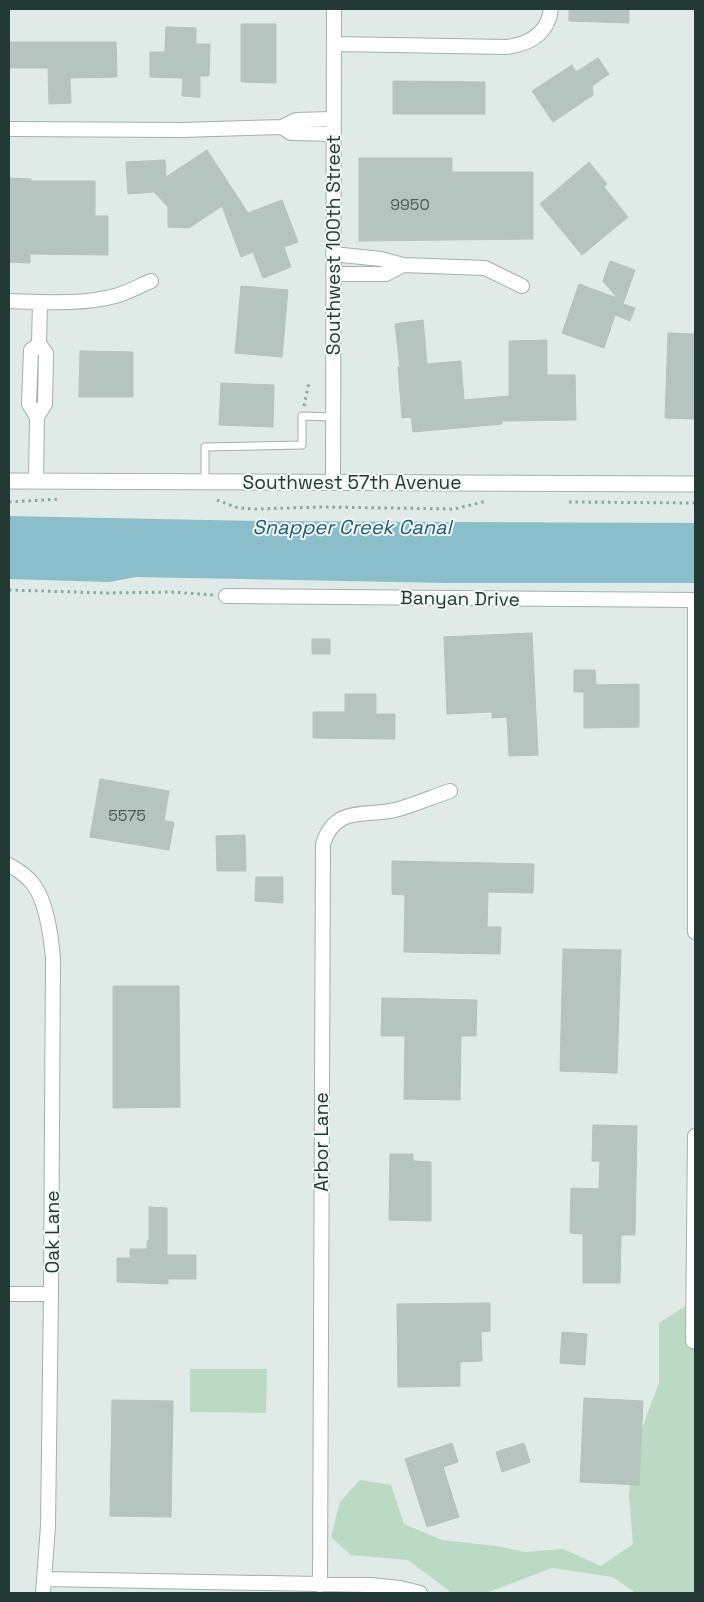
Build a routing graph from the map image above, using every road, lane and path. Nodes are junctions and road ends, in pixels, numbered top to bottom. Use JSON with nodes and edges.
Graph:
{"nodes":[{"id":1,"x":334,"y":9,"type":"edge"},
{"id":2,"x":550,"y":9,"type":"edge"},
{"id":3,"x":334,"y":44,"type":"junction"},
{"id":4,"x":333,"y":119,"type":"junction"},
{"id":5,"x":282,"y":127,"type":"junction"},
{"id":6,"x":9,"y":129,"type":"edge"},
{"id":7,"x":333,"y":134,"type":"junction"},
{"id":8,"x":333,"y":254,"type":"junction"},
{"id":9,"x":403,"y":265,"type":"junction"},
{"id":10,"x":333,"y":274,"type":"junction"},
{"id":11,"x":151,"y":281,"type":"dead end"},
{"id":12,"x":522,"y":286,"type":"dead end"},
{"id":13,"x":9,"y":301,"type":"edge"},
{"id":14,"x":40,"y":302,"type":"junction"},
{"id":15,"x":309,"y":382,"type":"dead end"},
{"id":16,"x":302,"y":416,"type":"junction"},
{"id":17,"x":333,"y":418,"type":"junction"},
{"id":18,"x":9,"y":481,"type":"edge"},
{"id":19,"x":36,"y":481,"type":"junction"},
{"id":20,"x":205,"y":481,"type":"junction"},
{"id":21,"x":333,"y":482,"type":"junction"},
{"id":22,"x":695,"y":484,"type":"edge"},
{"id":23,"x":64,"y":499,"type":"dead end"},
{"id":24,"x":209,"y":499,"type":"dead end"},
{"id":25,"x":489,"y":500,"type":"dead end"},
{"id":26,"x":561,"y":501,"type":"dead end"},
{"id":27,"x":9,"y":502,"type":"edge"},
{"id":28,"x":695,"y":503,"type":"edge"},
{"id":29,"x":9,"y":590,"type":"edge"},
{"id":30,"x":226,"y":596,"type":"joint"},
{"id":31,"x":695,"y":600,"type":"edge"},
{"id":32,"x":450,"y":791,"type":"dead end"},
{"id":33,"x":9,"y":865,"type":"edge"},
{"id":34,"x":695,"y":932,"type":"edge"},
{"id":35,"x":695,"y":1136,"type":"edge"},
{"id":36,"x":9,"y":1294,"type":"edge"},
{"id":37,"x":51,"y":1294,"type":"junction"},
{"id":38,"x":693,"y":1342,"type":"dead end"},
{"id":39,"x":320,"y":1585,"type":"junction"},
{"id":40,"x":44,"y":1586,"type":"edge"},
{"id":41,"x":420,"y":1593,"type":"edge"}],
"edges":[{"from":1,"to":3,"type":"street","name":"Southwest 100th Street"},
{"from":2,"to":3,"type":"street"},
{"from":3,"to":4,"type":"street","name":"Southwest 100th Street"},
{"from":4,"to":5,"type":"street"},
{"from":4,"to":7,"type":"street","name":"Southwest 100th Street"},
{"from":5,"to":6,"type":"street"},
{"from":5,"to":7,"type":"street"},
{"from":7,"to":8,"type":"street","name":"Southwest 100th Street"},
{"from":8,"to":9,"type":"street"},
{"from":8,"to":10,"type":"street","name":"Southwest 100th Street"},
{"from":9,"to":10,"type":"street"},
{"from":9,"to":12,"type":"street"},
{"from":10,"to":17,"type":"street","name":"Southwest 100th Street"},
{"from":11,"to":14,"type":"street"},
{"from":13,"to":14,"type":"street"},
{"from":14,"to":19,"type":"street"},
{"from":15,"to":16,"type":"path"},
{"from":16,"to":17,"type":"lane"},
{"from":16,"to":20,"type":"lane"},
{"from":17,"to":21,"type":"street","name":"Southwest 100th Street"},
{"from":18,"to":19,"type":"main road","name":"Southwest 57th Avenue"},
{"from":19,"to":20,"type":"main road","name":"Southwest 57th Avenue"},
{"from":20,"to":21,"type":"main road","name":"Southwest 57th Avenue"},
{"from":21,"to":22,"type":"main road","name":"Southwest 57th Avenue"},
{"from":23,"to":27,"type":"path"},
{"from":24,"to":25,"type":"path"},
{"from":26,"to":28,"type":"path"},
{"from":29,"to":30,"type":"path"},
{"from":30,"to":31,"type":"street","name":"Banyan Drive"},
{"from":31,"to":34,"type":"street"},
{"from":32,"to":39,"type":"street","name":"Arbor Lane"},
{"from":33,"to":37,"type":"street","name":"Oak Lane"},
{"from":35,"to":38,"type":"street"},
{"from":36,"to":37,"type":"street"},
{"from":37,"to":40,"type":"street","name":"Oak Lane"},
{"from":39,"to":40,"type":"street"},
{"from":39,"to":41,"type":"street"}]}
